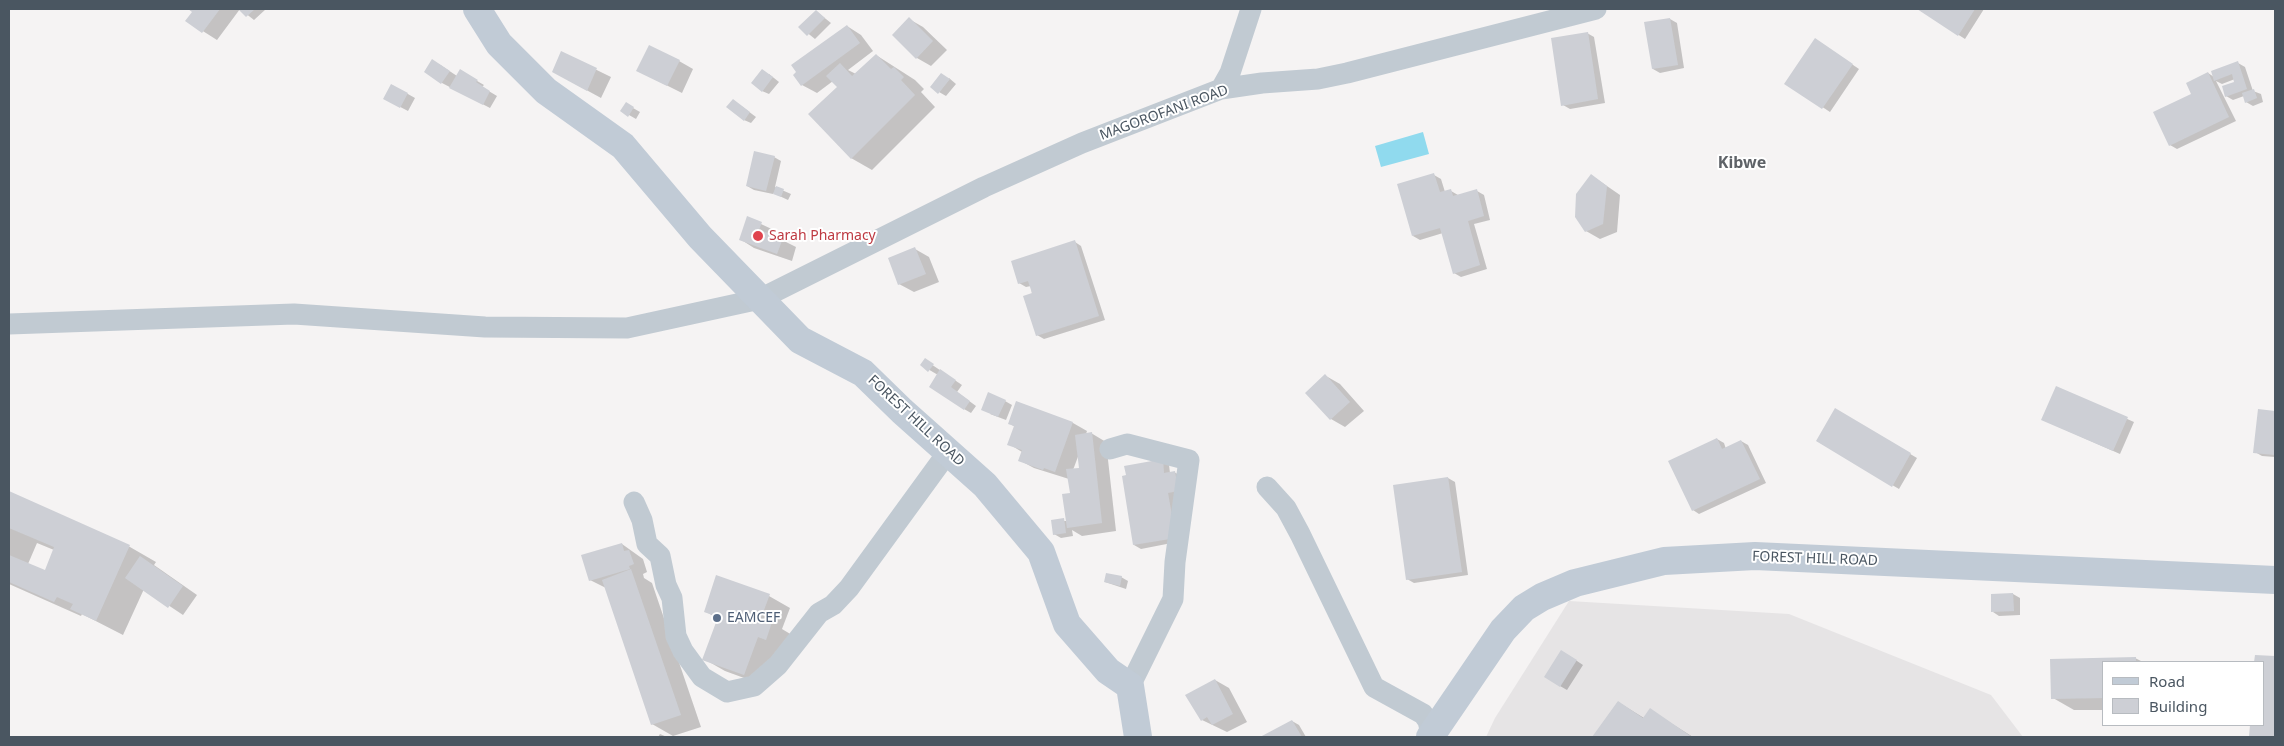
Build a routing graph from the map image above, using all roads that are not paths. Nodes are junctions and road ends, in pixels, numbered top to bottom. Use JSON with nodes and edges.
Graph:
{"nodes":[{"id":1,"x":477,"y":9,"type":"edge"},
{"id":2,"x":1251,"y":9,"type":"edge"},
{"id":3,"x":1596,"y":9,"type":"edge"},
{"id":4,"x":1221,"y":89,"type":"junction"},
{"id":5,"x":760,"y":299,"type":"junction"},
{"id":6,"x":9,"y":324,"type":"edge"},
{"id":7,"x":1110,"y":449,"type":"dead end"},
{"id":8,"x":948,"y":452,"type":"junction"},
{"id":9,"x":1267,"y":486,"type":"dead end"},
{"id":10,"x":634,"y":502,"type":"dead end"},
{"id":11,"x":2275,"y":580,"type":"edge"},
{"id":12,"x":1130,"y":686,"type":"junction"},
{"id":13,"x":1430,"y":736,"type":"edge"},
{"id":14,"x":1138,"y":737,"type":"edge"}],
"edges":[{"from":1,"to":5,"type":"street","name":"FOREST HILL ROAD"},
{"from":2,"to":4,"type":"street"},
{"from":3,"to":4,"type":"street","name":"MAGOROFANI ROAD"},
{"from":4,"to":5,"type":"street","name":"MAGOROFANI ROAD"},
{"from":5,"to":6,"type":"street","name":"MAGOROFANI ROAD"},
{"from":5,"to":8,"type":"street","name":"FOREST HILL ROAD"},
{"from":7,"to":12,"type":"street"},
{"from":8,"to":10,"type":"street"},
{"from":8,"to":12,"type":"street","name":"FOREST HILL ROAD"},
{"from":9,"to":13,"type":"street"},
{"from":11,"to":13,"type":"street","name":"FOREST HILL ROAD"},
{"from":12,"to":14,"type":"street"}]}
